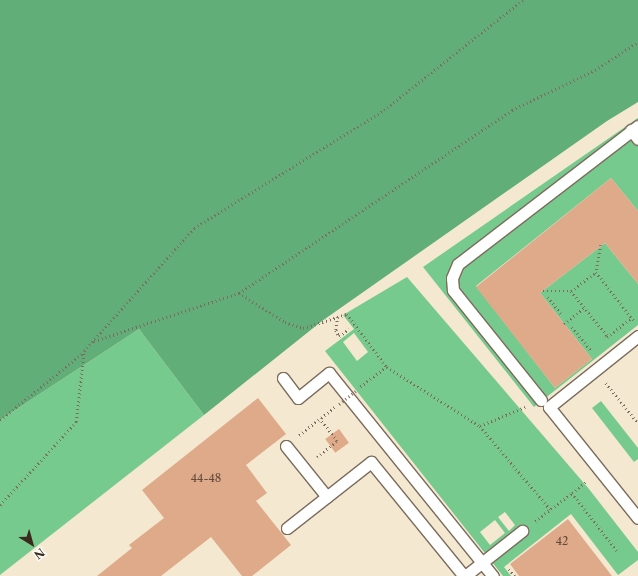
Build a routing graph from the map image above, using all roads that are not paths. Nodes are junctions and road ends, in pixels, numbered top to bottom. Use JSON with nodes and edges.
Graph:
{"nodes":[{"id":1,"x":636,"y":132,"type":"edge"},
{"id":2,"x":638,"y":336,"type":"edge"},
{"id":3,"x":283,"y":378,"type":"dead end"},
{"id":4,"x":541,"y":400,"type":"dead end"},
{"id":5,"x":286,"y":446,"type":"road end"},
{"id":6,"x":327,"y":497,"type":"junction"},
{"id":7,"x":638,"y":518,"type":"edge"},
{"id":8,"x":287,"y":528,"type":"dead end"},
{"id":9,"x":522,"y":531,"type":"road end"},
{"id":10,"x":482,"y":563,"type":"junction"},
{"id":11,"x":464,"y":576,"type":"edge"},
{"id":12,"x":493,"y":576,"type":"edge"}],
"edges":[{"from":1,"to":4,"type":"lane"},
{"from":2,"to":7,"type":"lane"},
{"from":3,"to":10,"type":"lane"},
{"from":5,"to":6,"type":"lane"},
{"from":6,"to":8,"type":"lane"},
{"from":6,"to":11,"type":"lane"},
{"from":9,"to":10,"type":"lane"},
{"from":10,"to":11,"type":"lane"},
{"from":10,"to":12,"type":"lane"}]}
